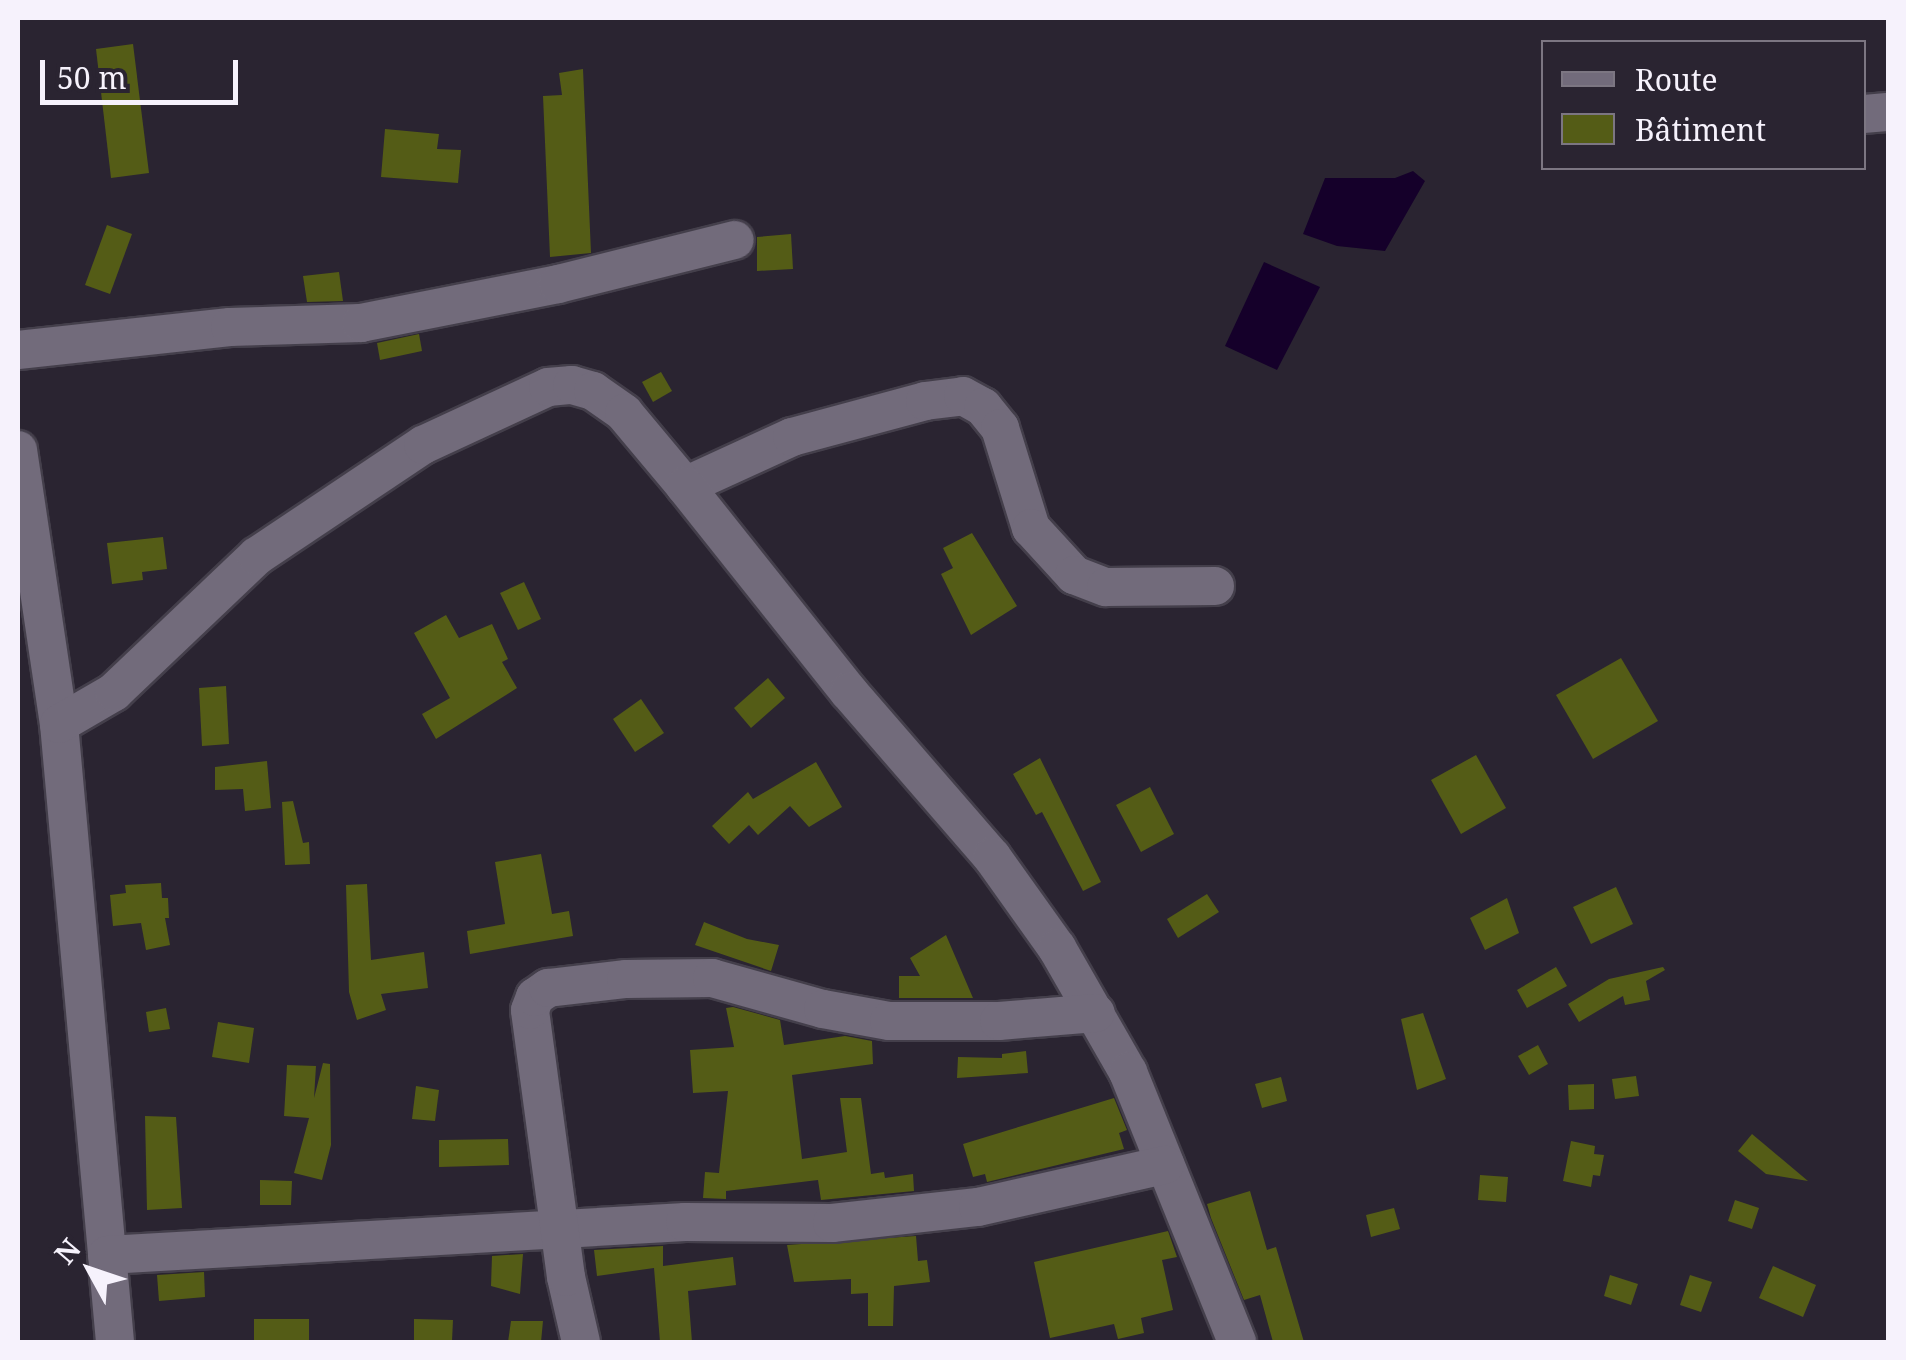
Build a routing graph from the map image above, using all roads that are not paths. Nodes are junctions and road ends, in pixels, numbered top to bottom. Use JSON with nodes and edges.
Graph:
{"nodes":[{"id":1,"x":735,"y":240,"type":"dead end"},
{"id":2,"x":18,"y":350,"type":"edge"},
{"id":3,"x":18,"y":450,"type":"edge"},
{"id":4,"x":685,"y":486,"type":"junction"},
{"id":5,"x":1215,"y":586,"type":"dead end"},
{"id":6,"x":35,"y":684,"type":"edge"},
{"id":7,"x":59,"y":724,"type":"junction"},
{"id":8,"x":1096,"y":1014,"type":"junction"},
{"id":9,"x":1166,"y":1164,"type":"junction"},
{"id":10,"x":560,"y":1227,"type":"junction"},
{"id":11,"x":107,"y":1254,"type":"junction"},
{"id":12,"x":114,"y":1342,"type":"edge"},
{"id":13,"x":580,"y":1342,"type":"edge"},
{"id":14,"x":1236,"y":1342,"type":"edge"}],
"edges":[{"from":1,"to":2,"type":"street"},
{"from":3,"to":6,"type":"street"},
{"from":4,"to":5,"type":"street"},
{"from":4,"to":7,"type":"street"},
{"from":4,"to":8,"type":"street"},
{"from":6,"to":7,"type":"street"},
{"from":7,"to":11,"type":"street"},
{"from":8,"to":9,"type":"street"},
{"from":8,"to":10,"type":"street"},
{"from":9,"to":10,"type":"street"},
{"from":9,"to":14,"type":"street"},
{"from":10,"to":11,"type":"street"},
{"from":10,"to":13,"type":"street"},
{"from":11,"to":12,"type":"street"}]}
